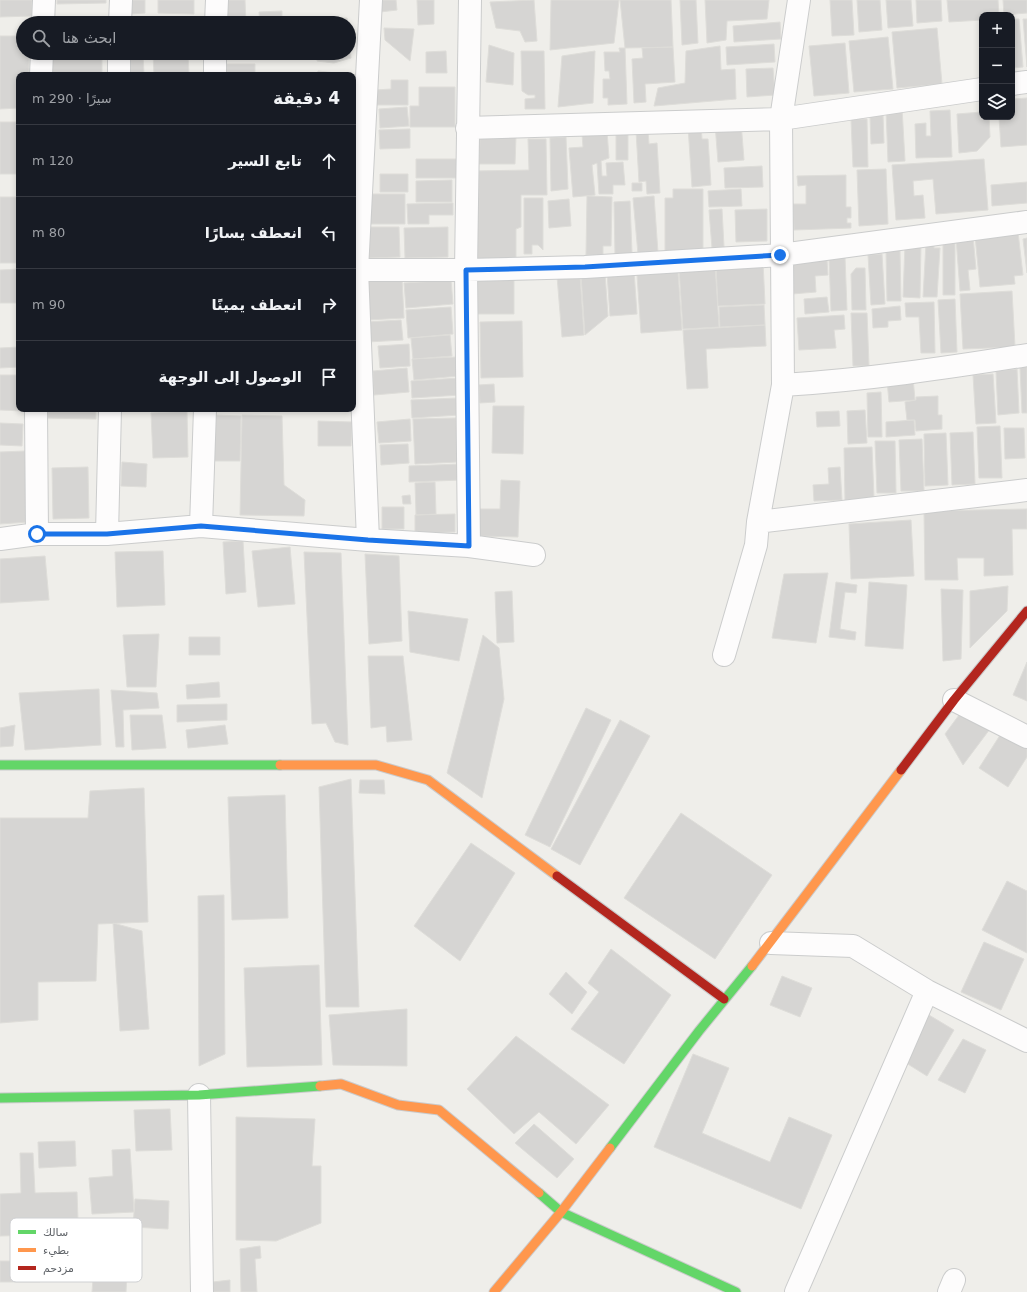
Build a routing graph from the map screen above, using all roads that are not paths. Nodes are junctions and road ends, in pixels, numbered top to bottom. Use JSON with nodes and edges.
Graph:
{"nodes":[{"id":1,"x":44,"y":0,"type":"edge"},
{"id":2,"x":121,"y":0,"type":"edge"},
{"id":3,"x":217,"y":0,"type":"edge"},
{"id":4,"x":371,"y":0,"type":"edge"},
{"id":5,"x":470,"y":0,"type":"edge"},
{"id":6,"x":799,"y":0,"type":"edge"},
{"id":7,"x":43,"y":16,"type":"edge"},
{"id":8,"x":120,"y":16,"type":"edge"},
{"id":9,"x":216,"y":16,"type":"edge"},
{"id":10,"x":42,"y":60,"type":"edge"},
{"id":11,"x":119,"y":60,"type":"edge"},
{"id":12,"x":215,"y":60,"type":"edge"},
{"id":13,"x":41,"y":72,"type":"edge"},
{"id":14,"x":119,"y":72,"type":"edge"},
{"id":15,"x":215,"y":72,"type":"edge"},
{"id":16,"x":1027,"y":82,"type":"edge"},
{"id":17,"x":1015,"y":84,"type":"edge"},
{"id":18,"x":979,"y":89,"type":"edge"},
{"id":19,"x":780,"y":118,"type":"junction"},
{"id":20,"x":467,"y":128,"type":"junction"},
{"id":21,"x":1027,"y":222,"type":"edge"},
{"id":22,"x":780,"y":255,"type":"junction"},
{"id":23,"x":357,"y":270,"type":"junction"},
{"id":24,"x":466,"y":270,"type":"junction"},
{"id":25,"x":1027,"y":355,"type":"edge"},
{"id":26,"x":783,"y":385,"type":"junction"},
{"id":27,"x":36,"y":412,"type":"edge"},
{"id":28,"x":110,"y":412,"type":"edge"},
{"id":29,"x":204,"y":412,"type":"edge"},
{"id":30,"x":1027,"y":490,"type":"edge"},
{"id":31,"x":758,"y":522,"type":"junction"},
{"id":32,"x":201,"y":526,"type":"junction"},
{"id":33,"x":37,"y":534,"type":"junction"},
{"id":34,"x":107,"y":534,"type":"junction"},
{"id":35,"x":0,"y":539,"type":"edge"},
{"id":36,"x":368,"y":540,"type":"junction"},
{"id":37,"x":469,"y":546,"type":"junction"},
{"id":38,"x":534,"y":555,"type":"dead end"},
{"id":39,"x":1027,"y":611,"type":"edge"},
{"id":40,"x":724,"y":655,"type":"dead end"},
{"id":41,"x":954,"y":700,"type":"junction"},
{"id":42,"x":1027,"y":737,"type":"edge"},
{"id":43,"x":0,"y":765,"type":"edge"},
{"id":44,"x":771,"y":943,"type":"junction"},
{"id":45,"x":926,"y":991,"type":"junction"},
{"id":46,"x":724,"y":999,"type":"junction"},
{"id":47,"x":1027,"y":1041,"type":"edge"},
{"id":48,"x":199,"y":1095,"type":"junction"},
{"id":49,"x":0,"y":1098,"type":"edge"},
{"id":50,"x":560,"y":1212,"type":"junction"},
{"id":51,"x":202,"y":1292,"type":"edge"},
{"id":52,"x":494,"y":1292,"type":"edge"},
{"id":53,"x":736,"y":1292,"type":"edge"},
{"id":54,"x":796,"y":1292,"type":"edge"}],
"edges":[{"from":1,"to":7,"type":"street"},
{"from":2,"to":8,"type":"street"},
{"from":3,"to":9,"type":"street"},
{"from":4,"to":23,"type":"street"},
{"from":5,"to":20,"type":"street"},
{"from":6,"to":19,"type":"street"},
{"from":10,"to":13,"type":"street"},
{"from":11,"to":14,"type":"street"},
{"from":12,"to":15,"type":"street"},
{"from":16,"to":17,"type":"street"},
{"from":18,"to":19,"type":"street"},
{"from":19,"to":20,"type":"street"},
{"from":19,"to":22,"type":"street"},
{"from":20,"to":24,"type":"street"},
{"from":21,"to":22,"type":"street"},
{"from":22,"to":24,"type":"street"},
{"from":22,"to":26,"type":"street"},
{"from":23,"to":24,"type":"street"},
{"from":23,"to":36,"type":"street"},
{"from":24,"to":37,"type":"street"},
{"from":25,"to":26,"type":"street"},
{"from":26,"to":31,"type":"street"},
{"from":27,"to":33,"type":"street"},
{"from":28,"to":34,"type":"street"},
{"from":29,"to":32,"type":"street"},
{"from":30,"to":31,"type":"street"},
{"from":31,"to":40,"type":"street"},
{"from":32,"to":34,"type":"street"},
{"from":32,"to":36,"type":"street"},
{"from":33,"to":34,"type":"street"},
{"from":33,"to":35,"type":"street"},
{"from":36,"to":37,"type":"street"},
{"from":37,"to":38,"type":"street"},
{"from":39,"to":41,"type":"street"},
{"from":41,"to":42,"type":"street"},
{"from":41,"to":44,"type":"street"},
{"from":43,"to":46,"type":"street"},
{"from":44,"to":45,"type":"street"},
{"from":44,"to":46,"type":"street"},
{"from":45,"to":47,"type":"street"},
{"from":45,"to":54,"type":"street"},
{"from":46,"to":50,"type":"street"},
{"from":48,"to":49,"type":"street"},
{"from":48,"to":50,"type":"street"},
{"from":48,"to":51,"type":"street"},
{"from":50,"to":52,"type":"street"},
{"from":50,"to":53,"type":"street"}]}
